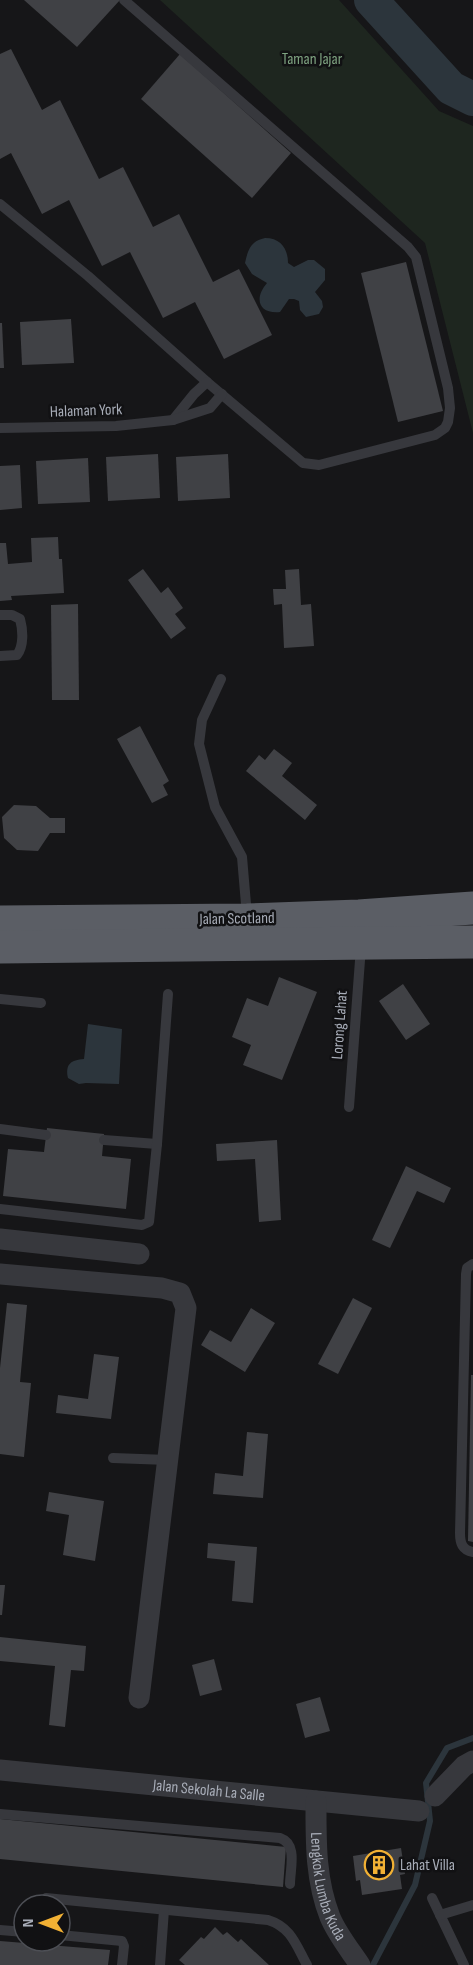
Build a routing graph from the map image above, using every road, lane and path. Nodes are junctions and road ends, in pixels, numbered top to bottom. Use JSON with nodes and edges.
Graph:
{"nodes":[{"id":1,"x":124,"y":0,"type":"edge"},
{"id":2,"x":0,"y":204,"type":"edge"},
{"id":3,"x":207,"y":382,"type":"junction"},
{"id":4,"x":222,"y":394,"type":"junction"},
{"id":5,"x":173,"y":420,"type":"junction"},
{"id":6,"x":0,"y":428,"type":"edge"},
{"id":7,"x":0,"y":615,"type":"edge"},
{"id":8,"x":0,"y":656,"type":"edge"},
{"id":9,"x":221,"y":679,"type":"dead end"},
{"id":10,"x":473,"y":908,"type":"edge"},
{"id":11,"x":248,"y":920,"type":"junction"},
{"id":12,"x":0,"y":922,"type":"edge"},
{"id":13,"x":473,"y":942,"type":"edge"},
{"id":14,"x":361,"y":944,"type":"junction"},
{"id":15,"x":0,"y":947,"type":"edge"},
{"id":16,"x":168,"y":994,"type":"dead end"},
{"id":17,"x":0,"y":999,"type":"edge"},
{"id":18,"x":41,"y":1003,"type":"dead end"},
{"id":19,"x":349,"y":1107,"type":"dead end"},
{"id":20,"x":0,"y":1129,"type":"edge"},
{"id":21,"x":46,"y":1135,"type":"dead end"},
{"id":22,"x":104,"y":1140,"type":"dead end"},
{"id":23,"x":157,"y":1144,"type":"junction"},
{"id":24,"x":0,"y":1209,"type":"edge"},
{"id":25,"x":0,"y":1239,"type":"edge"},
{"id":26,"x":139,"y":1254,"type":"dead end"},
{"id":27,"x":473,"y":1264,"type":"edge"},
{"id":28,"x":0,"y":1274,"type":"edge"},
{"id":29,"x":113,"y":1458,"type":"dead end"},
{"id":30,"x":168,"y":1460,"type":"junction"},
{"id":31,"x":473,"y":1552,"type":"edge"},
{"id":32,"x":139,"y":1698,"type":"dead end"},
{"id":33,"x":473,"y":1761,"type":"edge"},
{"id":34,"x":0,"y":1770,"type":"edge"},
{"id":35,"x":435,"y":1796,"type":"dead end"},
{"id":36,"x":316,"y":1801,"type":"junction"},
{"id":37,"x":419,"y":1811,"type":"dead end"},
{"id":38,"x":0,"y":1815,"type":"edge"},
{"id":39,"x":290,"y":1884,"type":"dead end"},
{"id":40,"x":432,"y":1898,"type":"dead end"},
{"id":41,"x":72,"y":1901,"type":"edge"},
{"id":42,"x":473,"y":1905,"type":"edge"},
{"id":43,"x":164,"y":1910,"type":"junction"},
{"id":44,"x":440,"y":1915,"type":"junction"},
{"id":45,"x":72,"y":1936,"type":"edge"},
{"id":46,"x":122,"y":1965,"type":"edge"},
{"id":47,"x":160,"y":1965,"type":"edge"},
{"id":48,"x":307,"y":1965,"type":"edge"},
{"id":49,"x":360,"y":1965,"type":"edge"},
{"id":50,"x":464,"y":1965,"type":"edge"}],
"edges":[{"from":1,"to":4,"type":"lane"},
{"from":2,"to":3,"type":"lane"},
{"from":3,"to":4,"type":"lane"},
{"from":3,"to":5,"type":"lane"},
{"from":4,"to":5,"type":"lane","name":"Halaman York"},
{"from":5,"to":6,"type":"lane","name":"Halaman York"},
{"from":7,"to":8,"type":"lane"},
{"from":9,"to":11,"type":"lane"},
{"from":10,"to":11,"type":"highway","name":"Jalan Scotland"},
{"from":11,"to":12,"type":"highway","name":"Jalan Scotland"},
{"from":13,"to":14,"type":"highway","name":"Jalan Scotland"},
{"from":14,"to":15,"type":"highway","name":"Jalan Scotland"},
{"from":14,"to":19,"type":"lane","name":"Lorong Lahat"},
{"from":16,"to":23,"type":"lane"},
{"from":17,"to":18,"type":"lane"},
{"from":20,"to":21,"type":"lane"},
{"from":22,"to":23,"type":"lane"},
{"from":23,"to":24,"type":"lane"},
{"from":25,"to":26,"type":"street"},
{"from":27,"to":31,"type":"lane"},
{"from":28,"to":30,"type":"street"},
{"from":29,"to":30,"type":"lane"},
{"from":30,"to":32,"type":"street"},
{"from":33,"to":35,"type":"street"},
{"from":34,"to":36,"type":"street","name":"Jalan Sekolah La Salle"},
{"from":36,"to":37,"type":"street","name":"Jalan Sekolah La Salle"},
{"from":36,"to":49,"type":"street","name":"Lengkok Lumba Kuda"},
{"from":38,"to":39,"type":"lane"},
{"from":40,"to":44,"type":"lane"},
{"from":41,"to":43,"type":"lane"},
{"from":42,"to":44,"type":"lane"},
{"from":43,"to":47,"type":"lane"},
{"from":43,"to":48,"type":"lane"},
{"from":44,"to":50,"type":"lane"},
{"from":45,"to":46,"type":"lane"}]}
